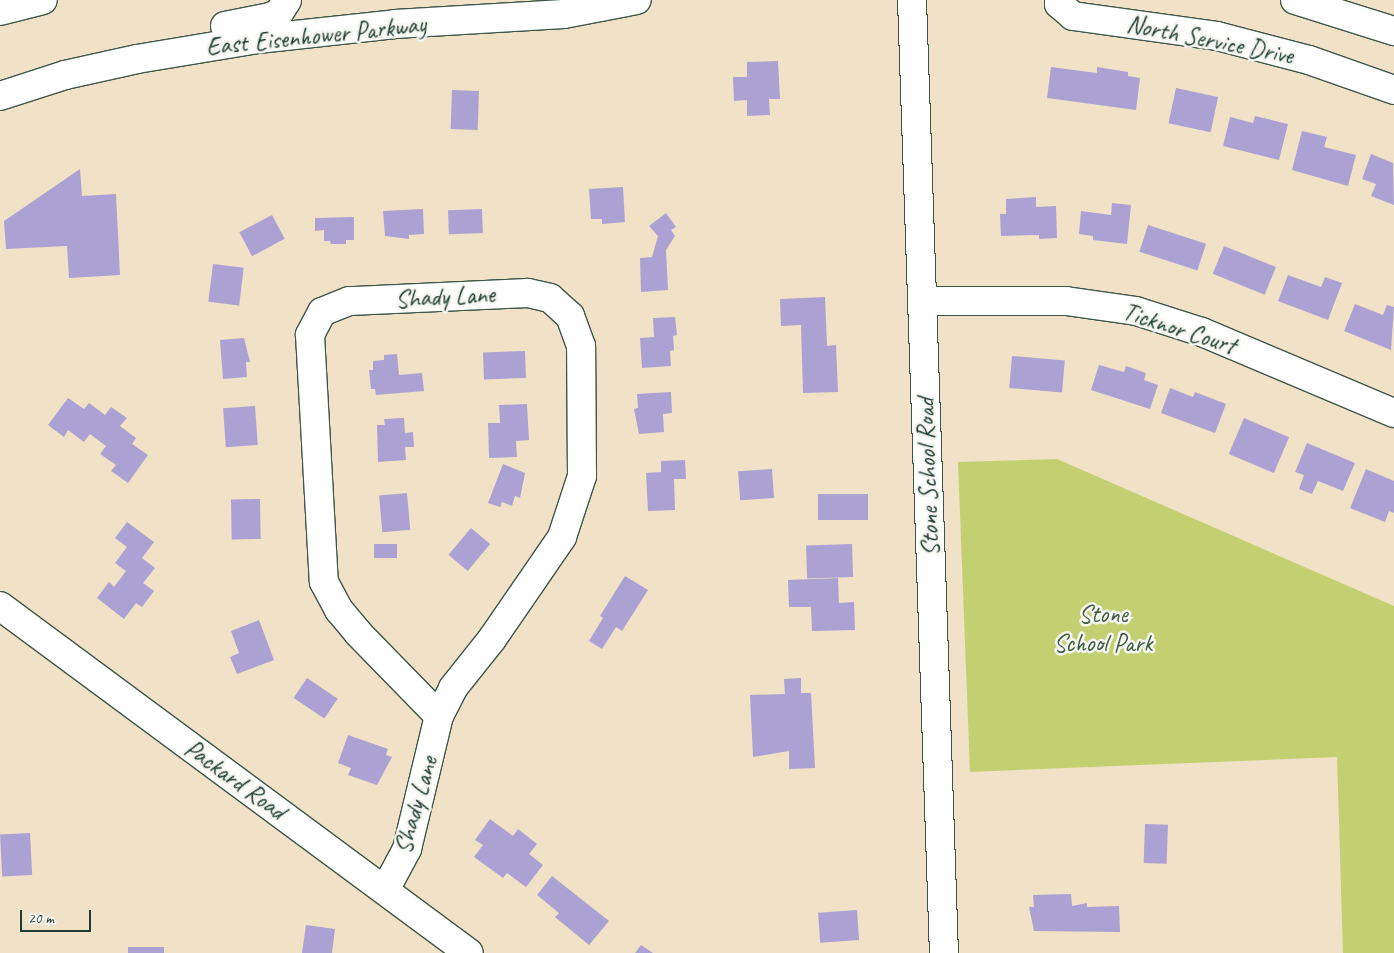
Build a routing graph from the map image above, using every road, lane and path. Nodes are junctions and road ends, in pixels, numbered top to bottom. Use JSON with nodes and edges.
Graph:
{"nodes":[{"id":1,"x":43,"y":0,"type":"edge"},
{"id":2,"x":286,"y":0,"type":"edge"},
{"id":3,"x":637,"y":0,"type":"edge"},
{"id":4,"x":912,"y":0,"type":"edge"},
{"id":5,"x":1059,"y":0,"type":"edge"},
{"id":6,"x":1294,"y":0,"type":"edge"},
{"id":7,"x":9,"y":6,"type":"edge"},
{"id":8,"x":1394,"y":31,"type":"edge"},
{"id":9,"x":136,"y":59,"type":"junction"},
{"id":10,"x":1394,"y":90,"type":"edge"},
{"id":11,"x":0,"y":96,"type":"edge"},
{"id":12,"x":922,"y":301,"type":"junction"},
{"id":13,"x":1394,"y":413,"type":"edge"},
{"id":14,"x":0,"y":606,"type":"edge"},
{"id":15,"x":439,"y":716,"type":"junction"},
{"id":16,"x":385,"y":890,"type":"junction"},
{"id":17,"x":468,"y":953,"type":"edge"},
{"id":18,"x":944,"y":953,"type":"edge"}],
"edges":[{"from":1,"to":7,"type":"main road"},
{"from":2,"to":9,"type":"main road"},
{"from":3,"to":9,"type":"main road","name":"East Eisenhower Parkway"},
{"from":4,"to":12,"type":"main road","name":"Stone School Road"},
{"from":5,"to":10,"type":"main road","name":"North Service Drive"},
{"from":6,"to":8,"type":"main road"},
{"from":9,"to":11,"type":"main road","name":"East Eisenhower Parkway"},
{"from":12,"to":13,"type":"main road","name":"Ticknor Court"},
{"from":12,"to":18,"type":"main road","name":"Stone School Road"},
{"from":14,"to":16,"type":"main road","name":"Packard Road"},
{"from":15,"to":15,"type":"main road","name":"Shady Lane"},
{"from":15,"to":16,"type":"main road","name":"Shady Lane"},
{"from":16,"to":17,"type":"main road","name":"Packard Road"}]}
